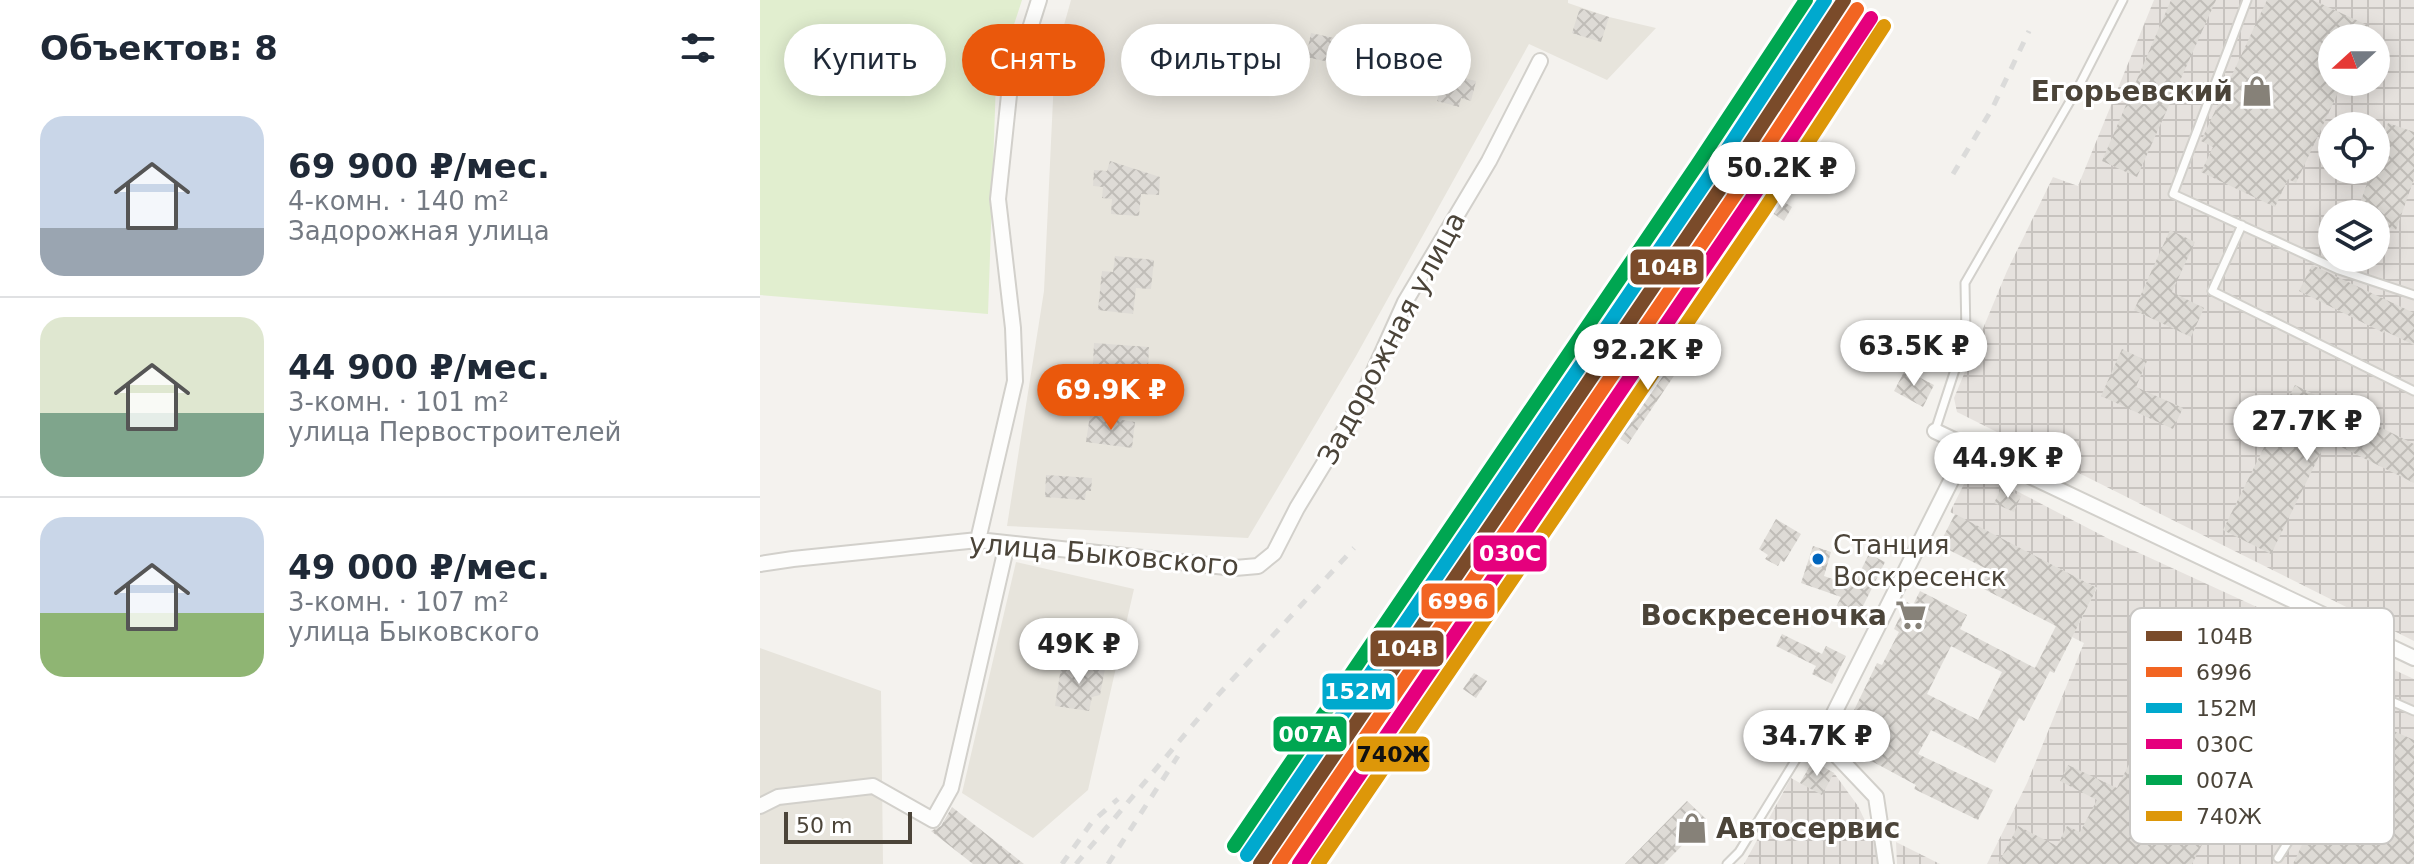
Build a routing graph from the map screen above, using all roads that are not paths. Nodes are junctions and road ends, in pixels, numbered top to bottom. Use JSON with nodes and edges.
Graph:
{"nodes":[{"id":1,"x":1039,"y":0,"type":"edge"},
{"id":2,"x":2123,"y":0,"type":"edge"},
{"id":3,"x":2247,"y":0,"type":"edge"},
{"id":4,"x":1540,"y":61,"type":"dead end"},
{"id":5,"x":2242,"y":225,"type":"junction"},
{"id":6,"x":2414,"y":295,"type":"edge"},
{"id":7,"x":2414,"y":391,"type":"edge"},
{"id":8,"x":1935,"y":431,"type":"joint"},
{"id":9,"x":1968,"y":447,"type":"junction"},
{"id":10,"x":978,"y":540,"type":"junction"},
{"id":11,"x":1007,"y":544,"type":"junction"},
{"id":12,"x":760,"y":564,"type":"edge"},
{"id":13,"x":1258,"y":566,"type":"joint"},
{"id":14,"x":2308,"y":608,"type":"edge"},
{"id":15,"x":2394,"y":649,"type":"edge"},
{"id":16,"x":2414,"y":658,"type":"edge"},
{"id":17,"x":2394,"y":702,"type":"edge"},
{"id":18,"x":2414,"y":711,"type":"edge"},
{"id":19,"x":1821,"y":739,"type":"junction"},
{"id":20,"x":760,"y":806,"type":"edge"},
{"id":21,"x":2287,"y":844,"type":"edge"},
{"id":22,"x":2278,"y":858,"type":"dead end"},
{"id":23,"x":1727,"y":864,"type":"edge"},
{"id":24,"x":1886,"y":864,"type":"edge"}],
"edges":[{"from":1,"to":10,"type":"street"},
{"from":2,"to":8,"type":"lane"},
{"from":3,"to":5,"type":"lane"},
{"from":4,"to":13,"type":"street","name":"Задорожная улица"},
{"from":5,"to":6,"type":"lane"},
{"from":5,"to":7,"type":"lane"},
{"from":8,"to":9,"type":"street"},
{"from":9,"to":14,"type":"street"},
{"from":9,"to":19,"type":"street"},
{"from":10,"to":11,"type":"street","name":"улица Быковского"},
{"from":10,"to":12,"type":"street","name":"улица Быковского"},
{"from":11,"to":13,"type":"street","name":"улица Быковского"},
{"from":11,"to":20,"type":"street"},
{"from":15,"to":16,"type":"street"},
{"from":17,"to":18,"type":"lane"},
{"from":19,"to":23,"type":"lane"},
{"from":19,"to":24,"type":"street"},
{"from":21,"to":22,"type":"lane"}]}
